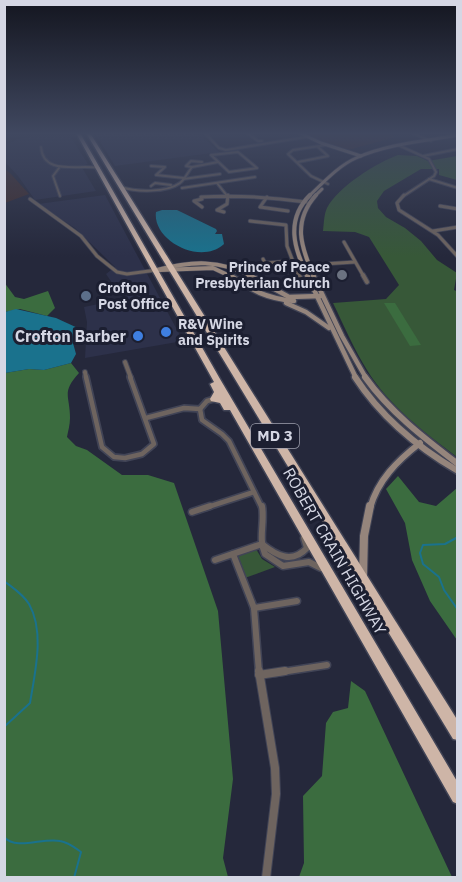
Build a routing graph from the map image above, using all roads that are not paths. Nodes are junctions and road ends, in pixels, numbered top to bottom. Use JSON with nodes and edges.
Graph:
{"nodes":[{"id":1,"x":55,"y":174,"type":"edge"},
{"id":2,"x":102,"y":174,"type":"edge"},
{"id":3,"x":111,"y":174,"type":"edge"},
{"id":4,"x":157,"y":174,"type":"edge"},
{"id":5,"x":187,"y":174,"type":"edge"},
{"id":6,"x":219,"y":174,"type":"edge"},
{"id":7,"x":308,"y":174,"type":"edge"},
{"id":8,"x":338,"y":174,"type":"edge"},
{"id":9,"x":435,"y":174,"type":"edge"},
{"id":10,"x":114,"y":175,"type":"joint"},
{"id":11,"x":255,"y":177,"type":"dead end"},
{"id":12,"x":184,"y":179,"type":"junction"},
{"id":13,"x":429,"y":179,"type":"junction"},
{"id":14,"x":217,"y":183,"type":"junction"},
{"id":15,"x":326,"y":183,"type":"junction"},
{"id":16,"x":173,"y":186,"type":"junction"},
{"id":17,"x":121,"y":187,"type":"junction"},
{"id":18,"x":151,"y":188,"type":"junction"},
{"id":19,"x":182,"y":188,"type":"dead end"},
{"id":20,"x":458,"y":188,"type":"edge"},
{"id":21,"x":228,"y":195,"type":"junction"},
{"id":22,"x":60,"y":196,"type":"dead end"},
{"id":23,"x":128,"y":197,"type":"junction"},
{"id":24,"x":267,"y":197,"type":"junction"},
{"id":25,"x":30,"y":199,"type":"dead end"},
{"id":26,"x":303,"y":202,"type":"junction"},
{"id":27,"x":309,"y":203,"type":"junction"},
{"id":28,"x":440,"y":206,"type":"dead end"},
{"id":29,"x":202,"y":207,"type":"dead end"},
{"id":30,"x":458,"y":209,"type":"edge"},
{"id":31,"x":288,"y":211,"type":"dead end"},
{"id":32,"x":224,"y":212,"type":"dead end"},
{"id":33,"x":250,"y":220,"type":"dead end"},
{"id":34,"x":458,"y":227,"type":"edge"},
{"id":35,"x":432,"y":231,"type":"junction"},
{"id":36,"x":344,"y":242,"type":"dead end"},
{"id":37,"x":458,"y":257,"type":"edge"},
{"id":38,"x":263,"y":258,"type":"dead end"},
{"id":39,"x":355,"y":262,"type":"junction"},
{"id":40,"x":294,"y":263,"type":"junction"},
{"id":41,"x":309,"y":264,"type":"junction"},
{"id":42,"x":302,"y":265,"type":"junction"},
{"id":43,"x":171,"y":268,"type":"junction"},
{"id":44,"x":157,"y":270,"type":"junction"},
{"id":45,"x":367,"y":282,"type":"dead end"},
{"id":46,"x":282,"y":284,"type":"dead end"},
{"id":47,"x":312,"y":286,"type":"junction"},
{"id":48,"x":278,"y":291,"type":"junction"},
{"id":49,"x":320,"y":297,"type":"junction"},
{"id":50,"x":271,"y":299,"type":"junction"},
{"id":51,"x":332,"y":331,"type":"junction"},
{"id":52,"x":195,"y":340,"type":"junction"},
{"id":53,"x":125,"y":362,"type":"dead end"},
{"id":54,"x":85,"y":372,"type":"dead end"},
{"id":55,"x":210,"y":400,"type":"junction"},
{"id":56,"x":200,"y":409,"type":"junction"},
{"id":57,"x":146,"y":417,"type":"junction"},
{"id":58,"x":249,"y":436,"type":"junction"},
{"id":59,"x":422,"y":442,"type":"junction"},
{"id":60,"x":458,"y":464,"type":"edge"},
{"id":61,"x":458,"y":471,"type":"edge"},
{"id":62,"x":254,"y":492,"type":"junction"},
{"id":63,"x":192,"y":512,"type":"dead end"},
{"id":64,"x":298,"y":520,"type":"junction"},
{"id":65,"x":262,"y":544,"type":"junction"},
{"id":66,"x":233,"y":554,"type":"junction"},
{"id":67,"x":215,"y":560,"type":"dead end"},
{"id":68,"x":334,"y":581,"type":"junction"},
{"id":69,"x":364,"y":581,"type":"junction"},
{"id":70,"x":297,"y":601,"type":"dead end"},
{"id":71,"x":254,"y":608,"type":"junction"},
{"id":72,"x":327,"y":665,"type":"dead end"},
{"id":73,"x":259,"y":675,"type":"junction"},
{"id":74,"x":458,"y":734,"type":"edge"},
{"id":75,"x":458,"y":797,"type":"edge"},
{"id":76,"x":266,"y":878,"type":"edge"}],
"edges":[{"from":1,"to":22,"type":"street"},
{"from":2,"to":44,"type":"highway","name":"ROBERT CRAIN HIGHWAY","number":"MD 3"},
{"from":3,"to":10,"type":"highway"},
{"from":4,"to":12,"type":"street"},
{"from":5,"to":12,"type":"street"},
{"from":6,"to":12,"type":"street"},
{"from":7,"to":15,"type":"street"},
{"from":8,"to":15,"type":"street"},
{"from":9,"to":13,"type":"street"},
{"from":10,"to":17,"type":"highway","name":"ROBERT CRAIN HIGHWAY","number":"MD 3"},
{"from":11,"to":14,"type":"street"},
{"from":12,"to":16,"type":"street"},
{"from":13,"to":20,"type":"street"},
{"from":13,"to":35,"type":"street"},
{"from":14,"to":19,"type":"street"},
{"from":14,"to":21,"type":"street"},
{"from":15,"to":26,"type":"street"},
{"from":15,"to":27,"type":"street"},
{"from":16,"to":18,"type":"street"},
{"from":16,"to":18,"type":"street"},
{"from":17,"to":18,"type":"street"},
{"from":17,"to":23,"type":"highway","name":"ROBERT CRAIN HIGHWAY","number":"MD 3"},
{"from":18,"to":23,"type":"street"},
{"from":21,"to":24,"type":"street"},
{"from":21,"to":29,"type":"street"},
{"from":21,"to":32,"type":"street"},
{"from":23,"to":43,"type":"highway","name":"ROBERT CRAIN HIGHWAY","number":"MD 3"},
{"from":24,"to":26,"type":"street"},
{"from":24,"to":31,"type":"street"},
{"from":25,"to":44,"type":"street"},
{"from":26,"to":27,"type":"street"},
{"from":26,"to":42,"type":"street"},
{"from":27,"to":41,"type":"street"},
{"from":28,"to":30,"type":"street"},
{"from":33,"to":40,"type":"street"},
{"from":34,"to":35,"type":"street"},
{"from":35,"to":37,"type":"street"},
{"from":36,"to":39,"type":"street"},
{"from":38,"to":40,"type":"street"},
{"from":39,"to":41,"type":"street"},
{"from":39,"to":45,"type":"street"},
{"from":40,"to":42,"type":"street"},
{"from":40,"to":46,"type":"street"},
{"from":41,"to":42,"type":"street"},
{"from":41,"to":49,"type":"street"},
{"from":42,"to":47,"type":"street"},
{"from":43,"to":44,"type":"street"},
{"from":43,"to":48,"type":"street"},
{"from":43,"to":50,"type":"street"},
{"from":43,"to":69,"type":"highway","name":"ROBERT CRAIN HIGHWAY","number":"MD 3"},
{"from":44,"to":52,"type":"highway","name":"ROBERT CRAIN HIGHWAY","number":"MD 3"},
{"from":47,"to":48,"type":"street"},
{"from":47,"to":49,"type":"street"},
{"from":48,"to":49,"type":"street"},
{"from":49,"to":50,"type":"street"},
{"from":49,"to":51,"type":"street"},
{"from":49,"to":59,"type":"street"},
{"from":50,"to":51,"type":"street"},
{"from":51,"to":59,"type":"street"},
{"from":52,"to":55,"type":"highway"},
{"from":52,"to":58,"type":"highway","name":"ROBERT CRAIN HIGHWAY","number":"MD 3"},
{"from":53,"to":57,"type":"street"},
{"from":54,"to":57,"type":"street"},
{"from":55,"to":56,"type":"street"},
{"from":55,"to":58,"type":"highway"},
{"from":56,"to":57,"type":"street"},
{"from":56,"to":62,"type":"street"},
{"from":58,"to":64,"type":"highway","name":"ROBERT CRAIN HIGHWAY","number":"MD 3"},
{"from":59,"to":60,"type":"street"},
{"from":59,"to":61,"type":"street"},
{"from":59,"to":69,"type":"street"},
{"from":62,"to":63,"type":"street"},
{"from":62,"to":65,"type":"street"},
{"from":64,"to":65,"type":"street"},
{"from":64,"to":68,"type":"highway","name":"ROBERT CRAIN HIGHWAY","number":"MD 3"},
{"from":65,"to":66,"type":"street"},
{"from":65,"to":68,"type":"street"},
{"from":66,"to":67,"type":"street"},
{"from":66,"to":71,"type":"street"},
{"from":68,"to":75,"type":"highway","name":"ROBERT CRAIN HIGHWAY","number":"MD 3"},
{"from":69,"to":74,"type":"highway","name":"ROBERT CRAIN HIGHWAY","number":"MD 3"},
{"from":70,"to":71,"type":"street"},
{"from":71,"to":73,"type":"street"},
{"from":72,"to":73,"type":"street"},
{"from":73,"to":76,"type":"street"}]}
